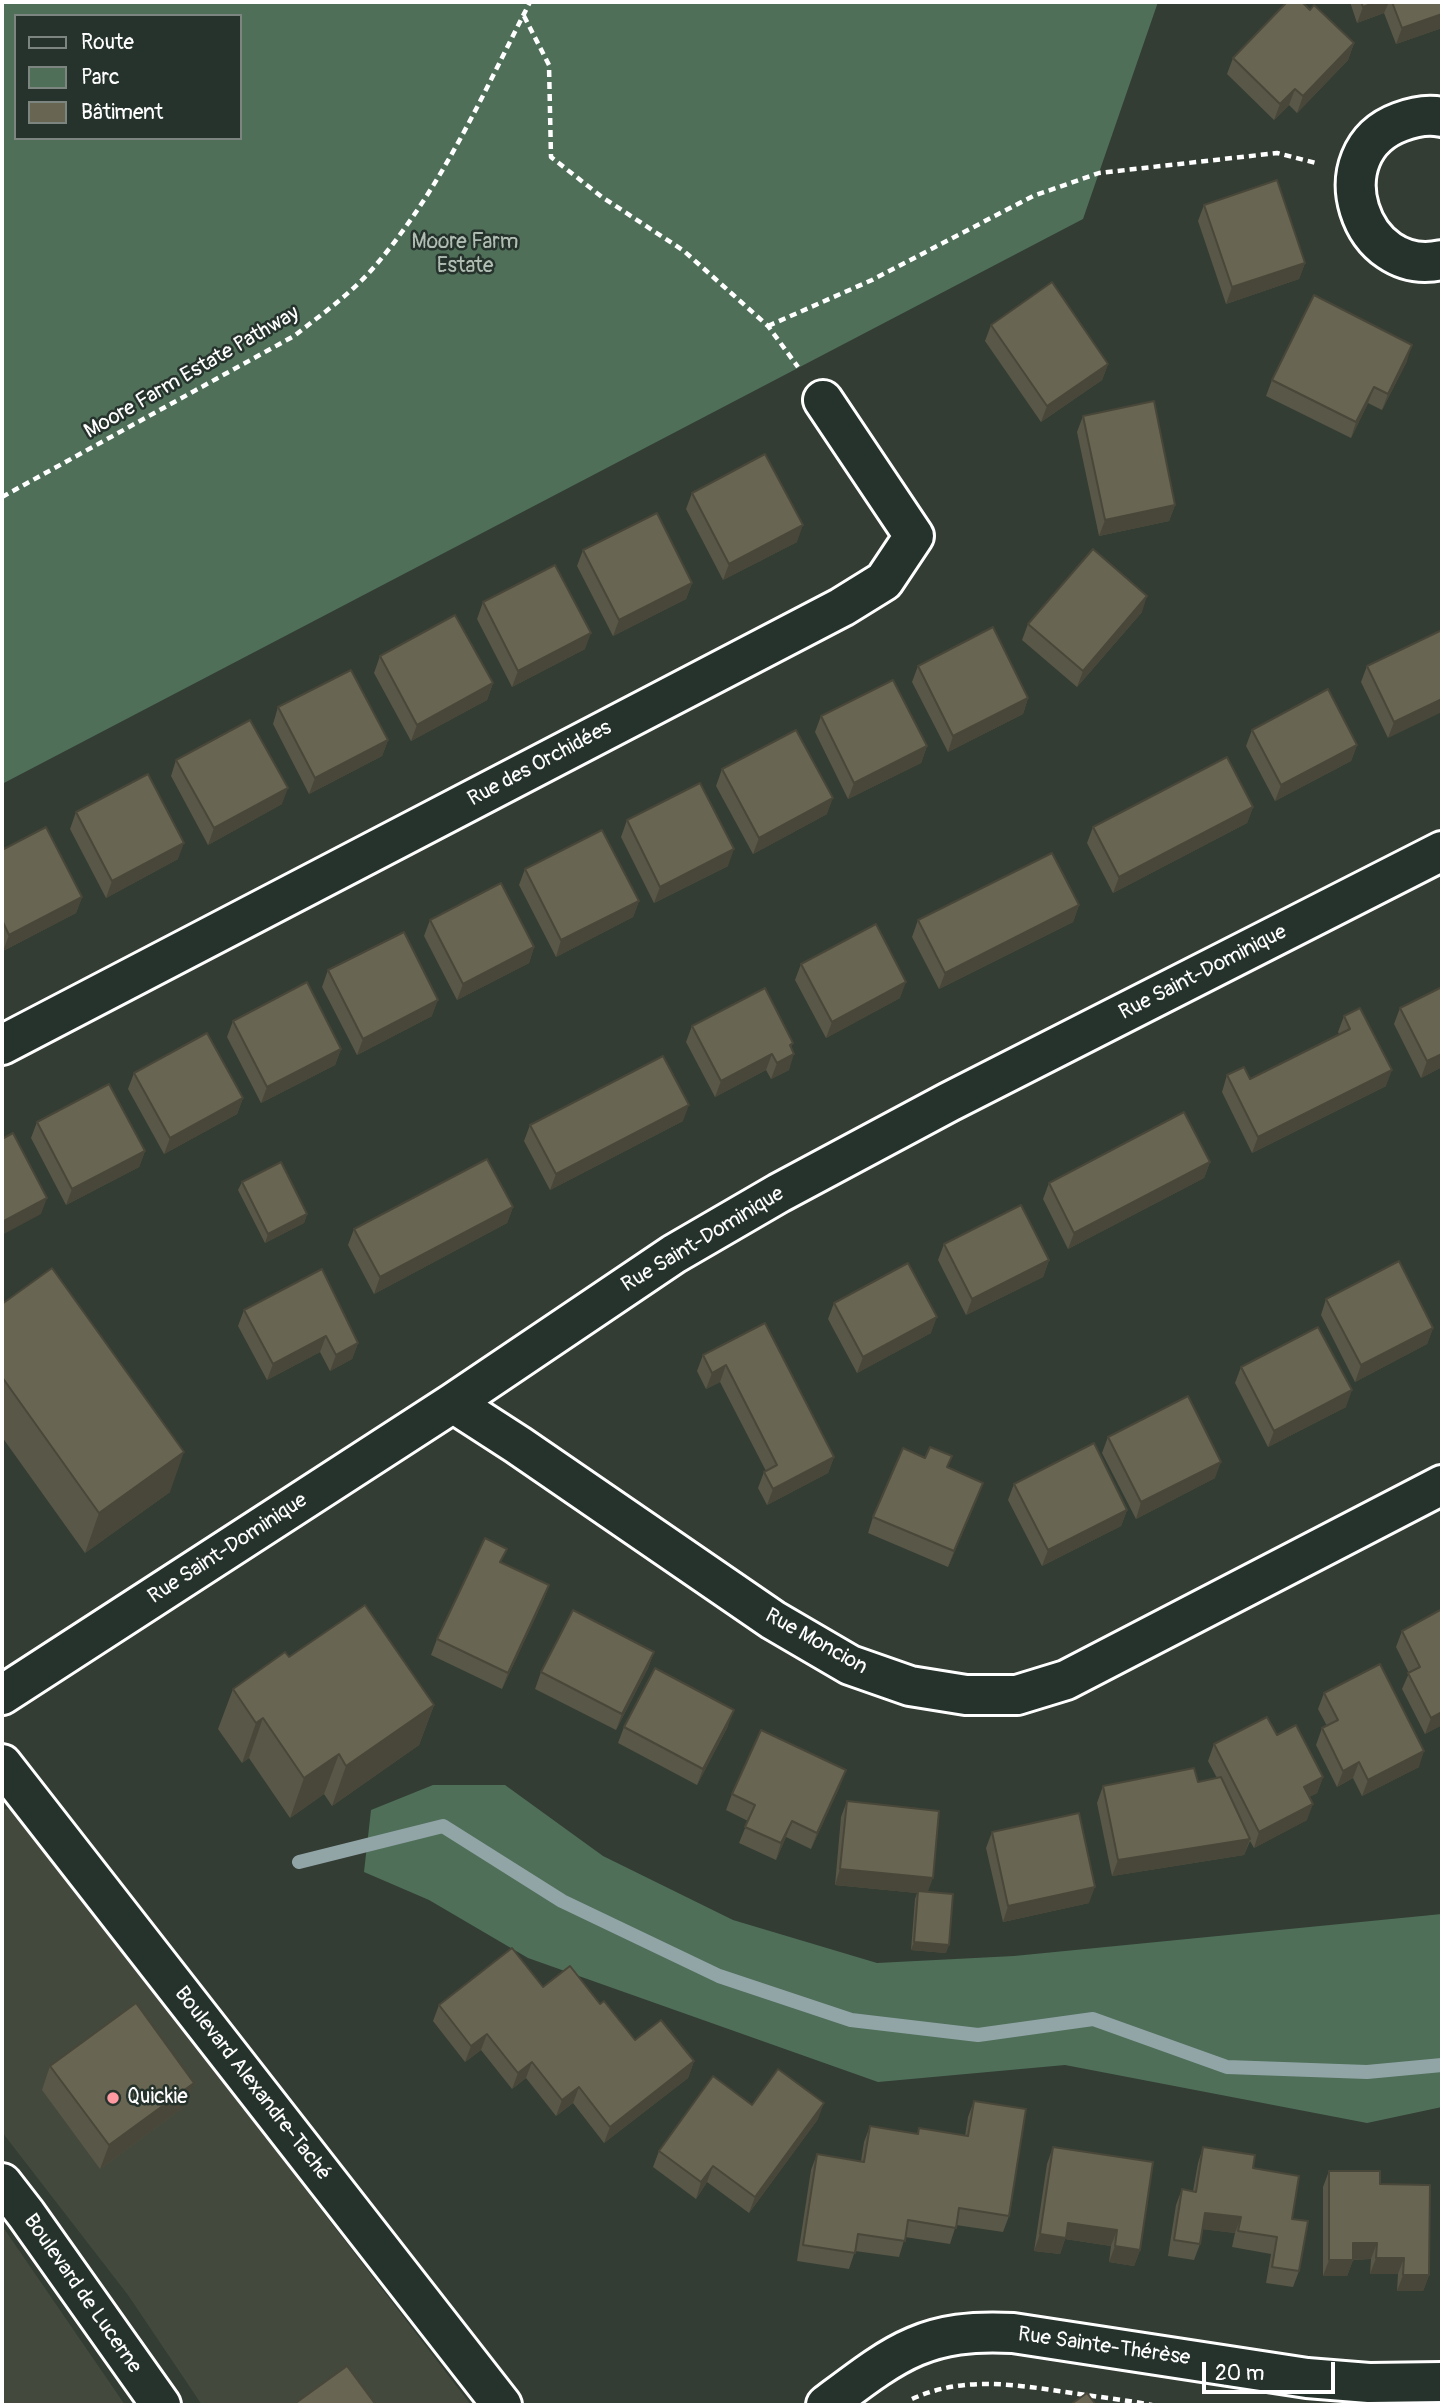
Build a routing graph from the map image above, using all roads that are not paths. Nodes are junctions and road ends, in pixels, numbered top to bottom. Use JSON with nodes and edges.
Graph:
{"nodes":[{"id":1,"x":1442,"y":117,"type":"edge"},
{"id":2,"x":1442,"y":260,"type":"edge"},
{"id":3,"x":823,"y":400,"type":"road end"},
{"id":4,"x":1442,"y":851,"type":"edge"},
{"id":5,"x":2,"y":1045,"type":"edge"},
{"id":6,"x":453,"y":1403,"type":"junction"},
{"id":7,"x":1442,"y":1485,"type":"edge"},
{"id":8,"x":2,"y":1695,"type":"edge"},
{"id":9,"x":2,"y":1764,"type":"edge"},
{"id":10,"x":2,"y":2183,"type":"edge"},
{"id":11,"x":1442,"y":2382,"type":"edge"},
{"id":12,"x":161,"y":2405,"type":"edge"},
{"id":13,"x":502,"y":2405,"type":"edge"},
{"id":14,"x":826,"y":2405,"type":"edge"}],
"edges":[{"from":1,"to":2,"type":"street"},
{"from":3,"to":5,"type":"street","name":"Rue des Orchidées"},
{"from":4,"to":6,"type":"street","name":"Rue Saint-Dominique"},
{"from":6,"to":7,"type":"street","name":"Rue Moncion"},
{"from":6,"to":8,"type":"street","name":"Rue Saint-Dominique"},
{"from":9,"to":13,"type":"street","name":"Boulevard Alexandre-Taché"},
{"from":10,"to":12,"type":"street","name":"Boulevard de Lucerne"},
{"from":11,"to":14,"type":"street","name":"Rue Sainte-Thérèse"}]}
